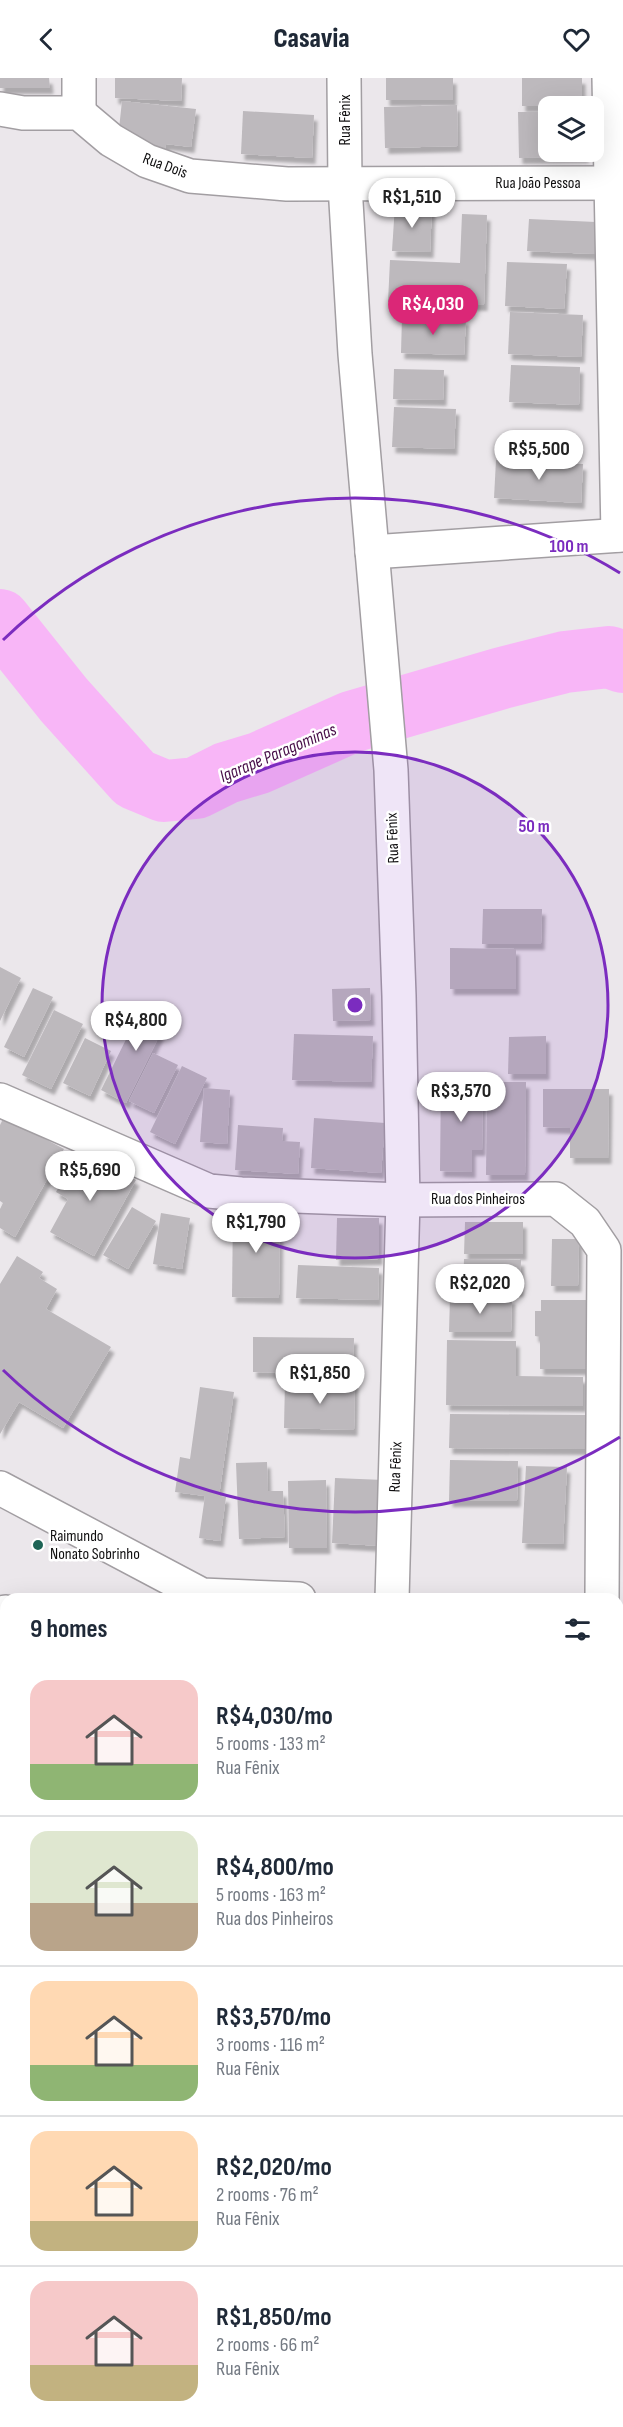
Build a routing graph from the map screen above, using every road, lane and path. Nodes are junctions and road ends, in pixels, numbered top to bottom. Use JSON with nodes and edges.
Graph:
{"nodes":[{"id":1,"x":79,"y":78,"type":"edge"},
{"id":2,"x":344,"y":78,"type":"edge"},
{"id":3,"x":609,"y":78,"type":"edge"},
{"id":4,"x":0,"y":109,"type":"edge"},
{"id":5,"x":79,"y":113,"type":"junction"},
{"id":6,"x":616,"y":183,"type":"edge"},
{"id":7,"x":345,"y":185,"type":"junction"},
{"id":8,"x":620,"y":535,"type":"edge"},
{"id":9,"x":372,"y":552,"type":"junction"},
{"id":10,"x":0,"y":1100,"type":"edge"},
{"id":11,"x":403,"y":1200,"type":"junction"},
{"id":12,"x":0,"y":1488,"type":"edge"},
{"id":13,"x":198,"y":1593,"type":"edge"},
{"id":14,"x":392,"y":1593,"type":"edge"},
{"id":15,"x":602,"y":1593,"type":"edge"}],
"edges":[{"from":1,"to":5,"type":"street"},
{"from":2,"to":7,"type":"street","name":"Rua Fênix"},
{"from":3,"to":6,"type":"street"},
{"from":4,"to":5,"type":"street"},
{"from":5,"to":7,"type":"street","name":"Rua Dois"},
{"from":6,"to":7,"type":"street","name":"Rua João Pessoa"},
{"from":6,"to":8,"type":"street"},
{"from":7,"to":9,"type":"street","name":"Rua Fênix"},
{"from":8,"to":9,"type":"street"},
{"from":9,"to":11,"type":"street","name":"Rua Fênix"},
{"from":10,"to":11,"type":"street","name":"Rua dos Pinheiros"},
{"from":11,"to":14,"type":"street","name":"Rua Fênix"},
{"from":11,"to":15,"type":"street","name":"Rua dos Pinheiros"},
{"from":12,"to":13,"type":"street"}]}
